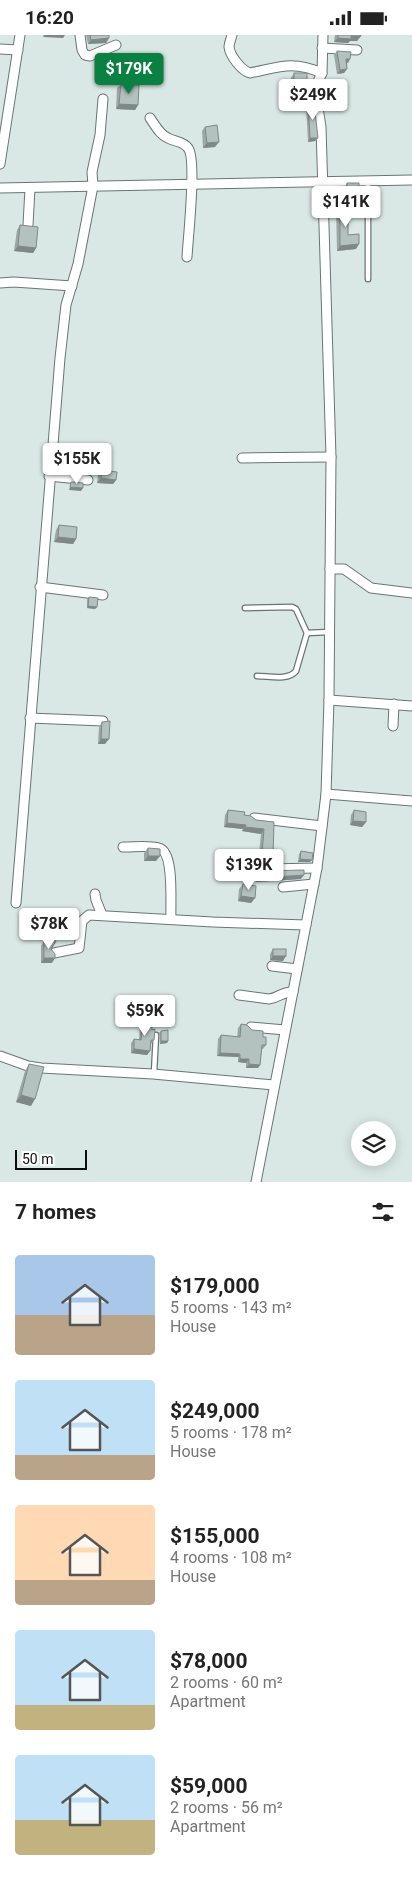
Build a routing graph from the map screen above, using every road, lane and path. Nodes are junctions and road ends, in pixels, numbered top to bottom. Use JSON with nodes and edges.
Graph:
{"nodes":[{"id":1,"x":20,"y":35,"type":"edge"},
{"id":2,"x":80,"y":35,"type":"edge"},
{"id":3,"x":232,"y":35,"type":"edge"},
{"id":4,"x":323,"y":35,"type":"edge"},
{"id":5,"x":116,"y":45,"type":"dead end"},
{"id":6,"x":322,"y":48,"type":"junction"},
{"id":7,"x":0,"y":49,"type":"edge"},
{"id":8,"x":18,"y":49,"type":"junction"},
{"id":9,"x":356,"y":50,"type":"dead end"},
{"id":10,"x":322,"y":73,"type":"junction"},
{"id":11,"x":103,"y":99,"type":"dead end"},
{"id":12,"x":150,"y":118,"type":"dead end"},
{"id":13,"x":0,"y":164,"type":"edge"},
{"id":14,"x":368,"y":180,"type":"junction"},
{"id":15,"x":412,"y":180,"type":"edge"},
{"id":16,"x":322,"y":181,"type":"junction"},
{"id":17,"x":192,"y":183,"type":"junction"},
{"id":18,"x":93,"y":186,"type":"junction"},
{"id":19,"x":30,"y":188,"type":"junction"},
{"id":20,"x":0,"y":189,"type":"edge"},
{"id":21,"x":28,"y":225,"type":"edge"},
{"id":22,"x":187,"y":257,"type":"dead end"},
{"id":23,"x":368,"y":279,"type":"dead end"},
{"id":24,"x":0,"y":283,"type":"edge"},
{"id":25,"x":72,"y":286,"type":"junction"},
{"id":26,"x":331,"y":457,"type":"junction"},
{"id":27,"x":242,"y":458,"type":"dead end"},
{"id":28,"x":49,"y":476,"type":"junction"},
{"id":29,"x":88,"y":480,"type":"dead end"},
{"id":30,"x":330,"y":569,"type":"junction"},
{"id":31,"x":40,"y":587,"type":"junction"},
{"id":32,"x":412,"y":593,"type":"edge"},
{"id":33,"x":103,"y":595,"type":"dead end"},
{"id":34,"x":244,"y":608,"type":"dead end"},
{"id":35,"x":330,"y":632,"type":"junction"},
{"id":36,"x":307,"y":633,"type":"junction"},
{"id":37,"x":258,"y":676,"type":"dead end"},
{"id":38,"x":329,"y":701,"type":"junction"},
{"id":39,"x":394,"y":704,"type":"junction"},
{"id":40,"x":412,"y":706,"type":"edge"},
{"id":41,"x":30,"y":718,"type":"junction"},
{"id":42,"x":103,"y":721,"type":"edge"},
{"id":43,"x":393,"y":726,"type":"dead end"},
{"id":44,"x":326,"y":794,"type":"junction"},
{"id":45,"x":412,"y":801,"type":"edge"},
{"id":46,"x":254,"y":818,"type":"edge"},
{"id":47,"x":322,"y":826,"type":"junction"},
{"id":48,"x":123,"y":847,"type":"dead end"},
{"id":49,"x":317,"y":868,"type":"junction"},
{"id":50,"x":223,"y":870,"type":"dead end"},
{"id":51,"x":314,"y":884,"type":"junction"},
{"id":52,"x":283,"y":887,"type":"dead end"},
{"id":53,"x":95,"y":894,"type":"dead end"},
{"id":54,"x":16,"y":903,"type":"dead end"},
{"id":55,"x":102,"y":915,"type":"junction"},
{"id":56,"x":171,"y":919,"type":"junction"},
{"id":57,"x":306,"y":925,"type":"junction"},
{"id":58,"x":54,"y":953,"type":"edge"},
{"id":59,"x":272,"y":966,"type":"dead end"},
{"id":60,"x":298,"y":969,"type":"junction"},
{"id":61,"x":293,"y":992,"type":"junction"},
{"id":62,"x":239,"y":995,"type":"dead end"},
{"id":63,"x":251,"y":1027,"type":"edge"},
{"id":64,"x":285,"y":1031,"type":"junction"},
{"id":65,"x":156,"y":1035,"type":"edge"},
{"id":66,"x":0,"y":1056,"type":"edge"},
{"id":67,"x":154,"y":1074,"type":"junction"},
{"id":68,"x":274,"y":1085,"type":"junction"},
{"id":69,"x":256,"y":1182,"type":"edge"}],
"edges":[{"from":1,"to":8,"type":"street"},
{"from":2,"to":5,"type":"street"},
{"from":3,"to":10,"type":"street"},
{"from":4,"to":6,"type":"street"},
{"from":6,"to":9,"type":"street"},
{"from":6,"to":10,"type":"street"},
{"from":7,"to":8,"type":"street"},
{"from":8,"to":13,"type":"street"},
{"from":10,"to":16,"type":"street"},
{"from":11,"to":18,"type":"street"},
{"from":12,"to":17,"type":"street"},
{"from":14,"to":15,"type":"street"},
{"from":14,"to":16,"type":"street"},
{"from":14,"to":23,"type":"lane"},
{"from":16,"to":17,"type":"street"},
{"from":16,"to":26,"type":"street"},
{"from":17,"to":18,"type":"street"},
{"from":17,"to":22,"type":"street"},
{"from":18,"to":19,"type":"street"},
{"from":18,"to":25,"type":"street"},
{"from":19,"to":20,"type":"street"},
{"from":19,"to":21,"type":"street"},
{"from":24,"to":25,"type":"street"},
{"from":25,"to":28,"type":"street"},
{"from":26,"to":27,"type":"street"},
{"from":26,"to":30,"type":"street"},
{"from":28,"to":29,"type":"street"},
{"from":28,"to":31,"type":"street"},
{"from":30,"to":32,"type":"street"},
{"from":30,"to":35,"type":"street"},
{"from":31,"to":33,"type":"street"},
{"from":31,"to":41,"type":"street"},
{"from":34,"to":36,"type":"lane"},
{"from":35,"to":36,"type":"lane"},
{"from":35,"to":38,"type":"street"},
{"from":36,"to":37,"type":"lane"},
{"from":38,"to":39,"type":"street"},
{"from":38,"to":44,"type":"street"},
{"from":39,"to":40,"type":"street"},
{"from":39,"to":43,"type":"street"},
{"from":41,"to":42,"type":"street"},
{"from":41,"to":54,"type":"street"},
{"from":44,"to":45,"type":"street"},
{"from":44,"to":47,"type":"street"},
{"from":46,"to":47,"type":"street"},
{"from":47,"to":49,"type":"street"},
{"from":48,"to":56,"type":"street"},
{"from":49,"to":50,"type":"street"},
{"from":49,"to":51,"type":"street"},
{"from":51,"to":52,"type":"street"},
{"from":51,"to":57,"type":"street"},
{"from":53,"to":55,"type":"street"},
{"from":55,"to":56,"type":"street"},
{"from":55,"to":58,"type":"street"},
{"from":56,"to":57,"type":"street"},
{"from":57,"to":60,"type":"street"},
{"from":59,"to":60,"type":"street"},
{"from":60,"to":61,"type":"street"},
{"from":61,"to":62,"type":"street"},
{"from":61,"to":64,"type":"street"},
{"from":63,"to":64,"type":"street"},
{"from":64,"to":68,"type":"street"},
{"from":65,"to":67,"type":"lane"},
{"from":66,"to":67,"type":"street"},
{"from":67,"to":68,"type":"street"},
{"from":68,"to":69,"type":"street"}]}
